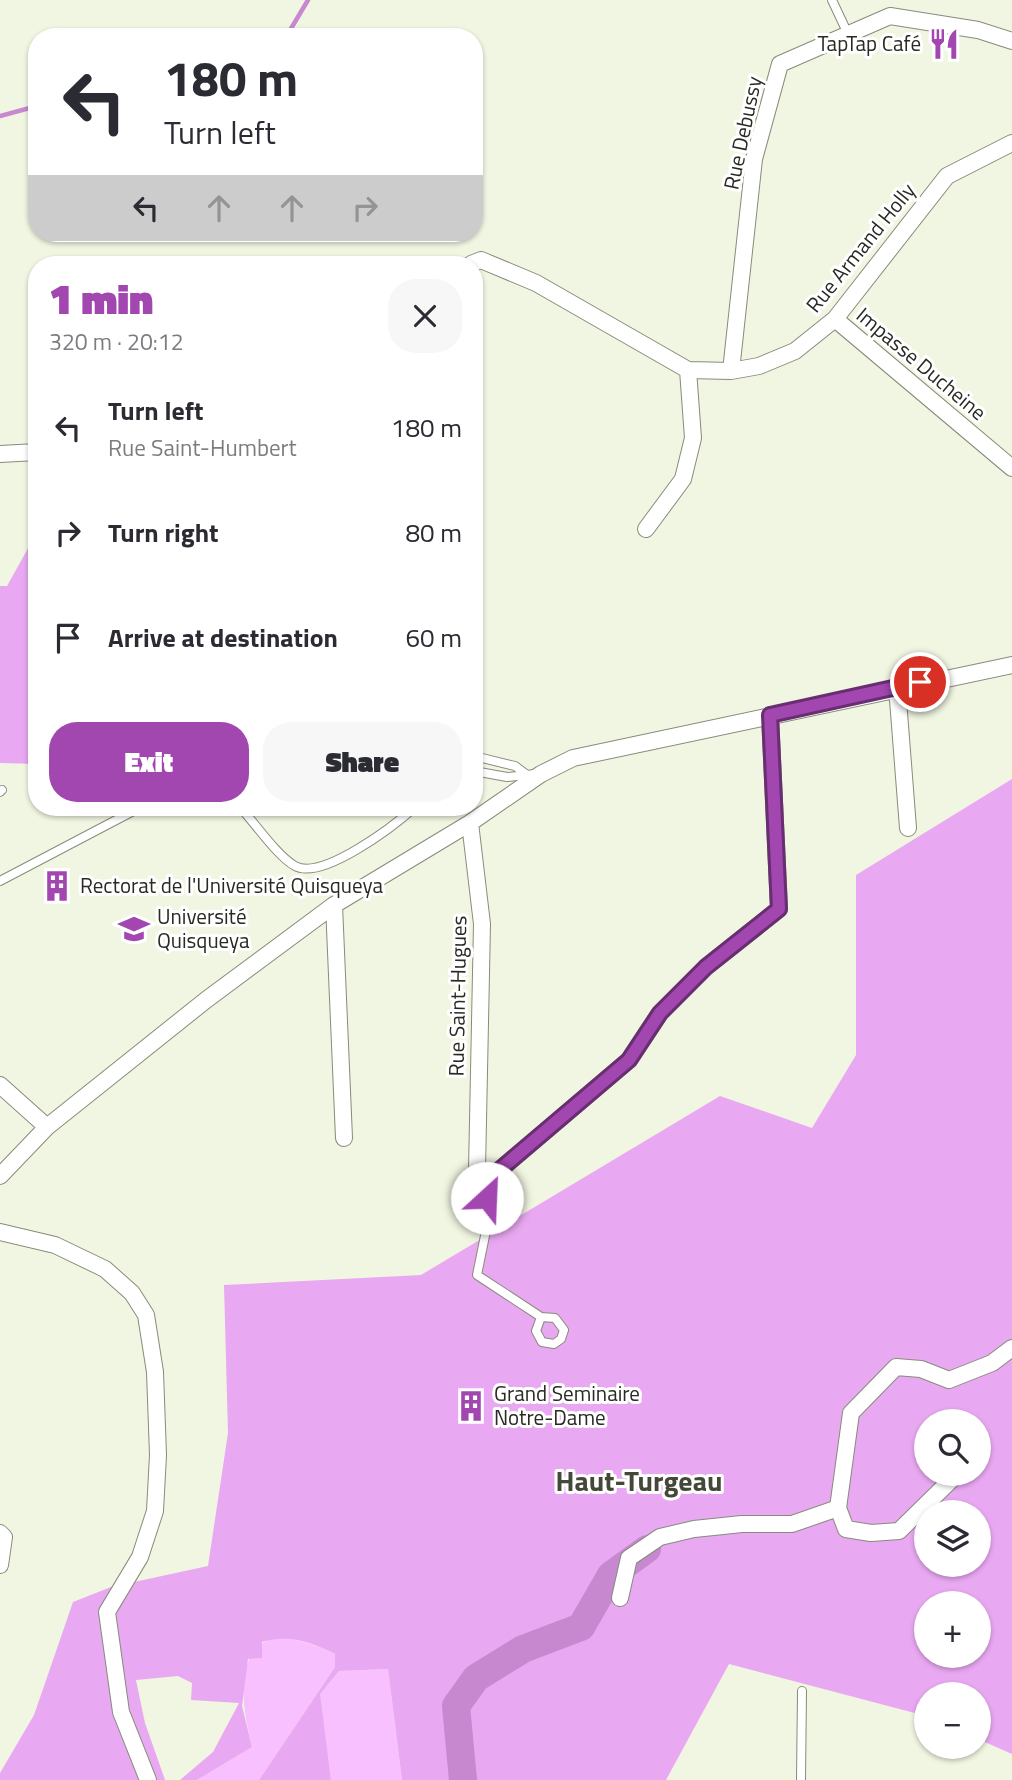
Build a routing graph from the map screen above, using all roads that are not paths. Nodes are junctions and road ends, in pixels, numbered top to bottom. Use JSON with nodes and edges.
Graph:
{"nodes":[{"id":1,"x":832,"y":0,"type":"edge"},
{"id":2,"x":848,"y":34,"type":"junction"},
{"id":3,"x":1012,"y":41,"type":"edge"},
{"id":4,"x":1012,"y":143,"type":"edge"},
{"id":5,"x":483,"y":261,"type":"edge"},
{"id":6,"x":835,"y":319,"type":"junction"},
{"id":7,"x":688,"y":370,"type":"junction"},
{"id":8,"x":731,"y":371,"type":"junction"},
{"id":9,"x":28,"y":452,"type":"edge"},
{"id":10,"x":0,"y":454,"type":"edge"},
{"id":11,"x":1012,"y":468,"type":"edge"},
{"id":12,"x":646,"y":529,"type":"dead end"},
{"id":13,"x":1012,"y":665,"type":"edge"},
{"id":14,"x":897,"y":687,"type":"junction"},
{"id":15,"x":770,"y":715,"type":"junction"},
{"id":16,"x":483,"y":758,"type":"edge"},
{"id":17,"x":483,"y":773,"type":"edge"},
{"id":18,"x":534,"y":774,"type":"junction"},
{"id":19,"x":483,"y":812,"type":"edge"},
{"id":20,"x":124,"y":816,"type":"edge"},
{"id":21,"x":248,"y":816,"type":"edge"},
{"id":22,"x":403,"y":816,"type":"edge"},
{"id":23,"x":478,"y":816,"type":"edge"},
{"id":24,"x":470,"y":822,"type":"junction"},
{"id":25,"x":908,"y":828,"type":"dead end"},
{"id":26,"x":0,"y":881,"type":"edge"},
{"id":27,"x":334,"y":905,"type":"junction"},
{"id":28,"x":0,"y":1085,"type":"edge"},
{"id":29,"x":47,"y":1127,"type":"junction"},
{"id":30,"x":344,"y":1138,"type":"dead end"},
{"id":31,"x":483,"y":1174,"type":"junction"},
{"id":32,"x":0,"y":1176,"type":"edge"},
{"id":33,"x":0,"y":1232,"type":"edge"},
{"id":34,"x":541,"y":1317,"type":"dead end"},
{"id":35,"x":1012,"y":1348,"type":"edge"},
{"id":36,"x":944,"y":1486,"type":"edge"},
{"id":37,"x":838,"y":1508,"type":"junction"},
{"id":38,"x":0,"y":1533,"type":"edge"},
{"id":39,"x":0,"y":1565,"type":"edge"},
{"id":40,"x":620,"y":1598,"type":"dead end"},
{"id":41,"x":802,"y":1691,"type":"dead end"},
{"id":42,"x":148,"y":1780,"type":"edge"},
{"id":43,"x":801,"y":1780,"type":"edge"}],
"edges":[{"from":1,"to":2,"type":"lane"},
{"from":2,"to":3,"type":"street","name":"Rue Debussy"},
{"from":2,"to":8,"type":"street","name":"Rue Debussy"},
{"from":4,"to":6,"type":"street","name":"Rue Armand Holly"},
{"from":5,"to":7,"type":"street","name":"Rue Armand Holly"},
{"from":6,"to":8,"type":"street","name":"Rue Armand Holly"},
{"from":6,"to":11,"type":"street","name":"Impasse Ducheine"},
{"from":7,"to":8,"type":"street","name":"Rue Armand Holly"},
{"from":7,"to":12,"type":"street"},
{"from":9,"to":10,"type":"street"},
{"from":13,"to":14,"type":"street"},
{"from":14,"to":15,"type":"street"},
{"from":14,"to":25,"type":"street"},
{"from":15,"to":18,"type":"street"},
{"from":15,"to":31,"type":"street"},
{"from":16,"to":18,"type":"lane"},
{"from":17,"to":18,"type":"lane"},
{"from":18,"to":19,"type":"street"},
{"from":20,"to":26,"type":"lane"},
{"from":21,"to":22,"type":"lane"},
{"from":23,"to":24,"type":"street"},
{"from":24,"to":27,"type":"street"},
{"from":24,"to":31,"type":"street","name":"Rue Saint-Hugues"},
{"from":27,"to":29,"type":"street"},
{"from":27,"to":30,"type":"street"},
{"from":28,"to":29,"type":"street"},
{"from":29,"to":32,"type":"street"},
{"from":31,"to":34,"type":"lane"},
{"from":33,"to":42,"type":"street"},
{"from":35,"to":37,"type":"street"},
{"from":36,"to":37,"type":"street"},
{"from":37,"to":40,"type":"street"},
{"from":38,"to":39,"type":"street"},
{"from":41,"to":43,"type":"lane"}]}
